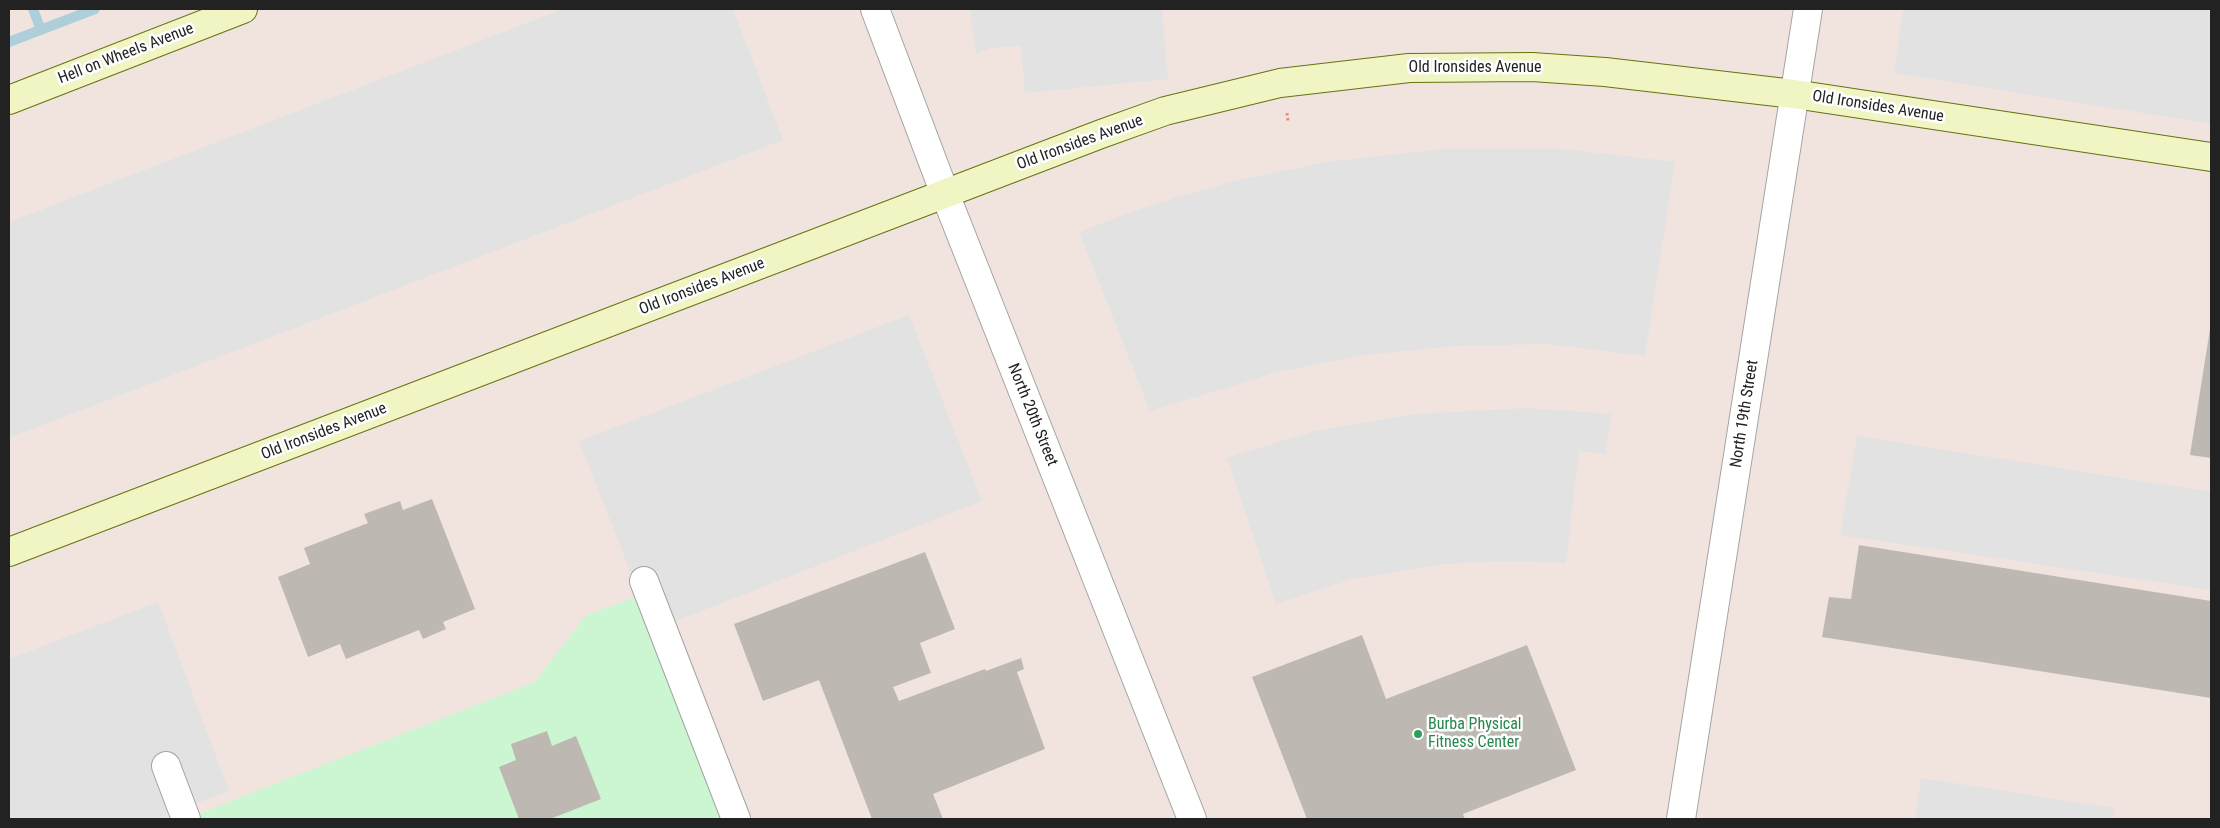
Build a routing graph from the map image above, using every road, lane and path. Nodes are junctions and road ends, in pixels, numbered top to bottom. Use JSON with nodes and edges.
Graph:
{"nodes":[{"id":1,"x":242,"y":9,"type":"edge"},
{"id":2,"x":876,"y":9,"type":"edge"},
{"id":3,"x":1808,"y":9,"type":"edge"},
{"id":4,"x":1794,"y":94,"type":"junction"},
{"id":5,"x":9,"y":100,"type":"edge"},
{"id":6,"x":2211,"y":157,"type":"edge"},
{"id":7,"x":945,"y":194,"type":"junction"},
{"id":8,"x":9,"y":552,"type":"edge"},
{"id":9,"x":644,"y":581,"type":"dead end"},
{"id":10,"x":166,"y":766,"type":"dead end"},
{"id":11,"x":186,"y":819,"type":"edge"},
{"id":12,"x":736,"y":819,"type":"edge"},
{"id":13,"x":1192,"y":819,"type":"edge"},
{"id":14,"x":1681,"y":819,"type":"edge"}],
"edges":[{"from":1,"to":5,"type":"street","name":"Hell on Wheels Avenue"},
{"from":2,"to":7,"type":"street","name":"North 20th Street"},
{"from":3,"to":4,"type":"street","name":"North 19th Street"},
{"from":4,"to":6,"type":"street","name":"Old Ironsides Avenue"},
{"from":4,"to":7,"type":"street","name":"Old Ironsides Avenue"},
{"from":4,"to":14,"type":"street","name":"North 19th Street"},
{"from":7,"to":8,"type":"street","name":"Old Ironsides Avenue"},
{"from":7,"to":13,"type":"street","name":"North 20th Street"},
{"from":9,"to":12,"type":"street"},
{"from":10,"to":11,"type":"street"}]}
